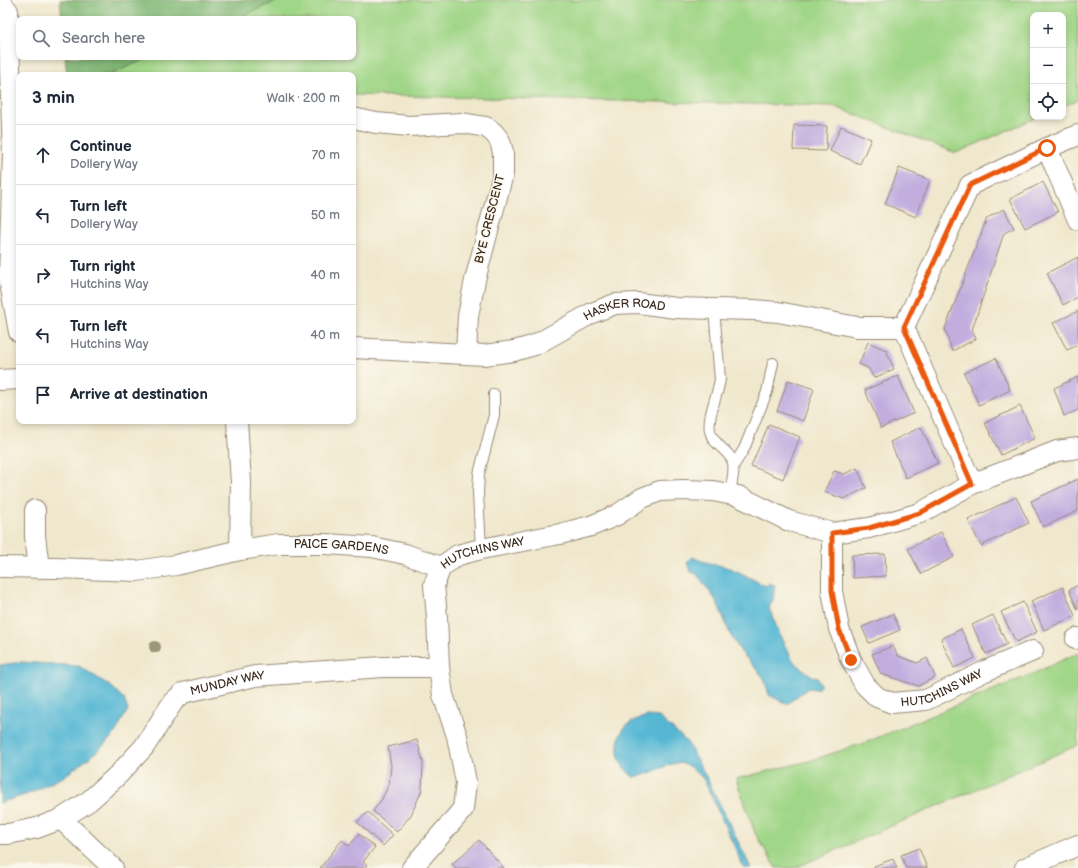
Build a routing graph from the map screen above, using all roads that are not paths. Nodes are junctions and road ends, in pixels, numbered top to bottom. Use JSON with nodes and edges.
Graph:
{"nodes":[{"id":1,"x":0,"y":2,"type":"edge"},
{"id":2,"x":356,"y":119,"type":"edge"},
{"id":3,"x":1078,"y":135,"type":"edge"},
{"id":4,"x":1047,"y":148,"type":"junction"},
{"id":5,"x":6,"y":154,"type":"edge"},
{"id":6,"x":1078,"y":220,"type":"edge"},
{"id":7,"x":714,"y":309,"type":"junction"},
{"id":8,"x":16,"y":316,"type":"edge"},
{"id":9,"x":904,"y":327,"type":"junction"},
{"id":10,"x":356,"y":348,"type":"edge"},
{"id":11,"x":466,"y":354,"type":"junction"},
{"id":12,"x":773,"y":363,"type":"dead end"},
{"id":13,"x":16,"y":379,"type":"edge"},
{"id":14,"x":0,"y":380,"type":"edge"},
{"id":15,"x":494,"y":394,"type":"dead end"},
{"id":16,"x":237,"y":424,"type":"edge"},
{"id":17,"x":1078,"y":448,"type":"edge"},
{"id":18,"x":734,"y":465,"type":"junction"},
{"id":19,"x":972,"y":484,"type":"junction"},
{"id":20,"x":730,"y":494,"type":"junction"},
{"id":21,"x":35,"y":510,"type":"dead end"},
{"id":22,"x":832,"y":533,"type":"junction"},
{"id":23,"x":480,"y":549,"type":"junction"},
{"id":24,"x":240,"y":550,"type":"junction"},
{"id":25,"x":0,"y":567,"type":"edge"},
{"id":26,"x":441,"y":567,"type":"junction"},
{"id":27,"x":39,"y":568,"type":"junction"},
{"id":28,"x":1033,"y":651,"type":"dead end"},
{"id":29,"x":439,"y":667,"type":"junction"},
{"id":30,"x":61,"y":819,"type":"junction"},
{"id":31,"x":0,"y":834,"type":"edge"},
{"id":32,"x":1078,"y":845,"type":"edge"},
{"id":33,"x":113,"y":868,"type":"edge"},
{"id":34,"x":412,"y":868,"type":"edge"},
{"id":35,"x":1025,"y":868,"type":"edge"}],
"edges":[{"from":1,"to":5,"type":"street"},
{"from":2,"to":11,"type":"street","name":"BYE CRESCENT"},
{"from":3,"to":4,"type":"street"},
{"from":4,"to":6,"type":"street"},
{"from":4,"to":9,"type":"street"},
{"from":5,"to":8,"type":"street"},
{"from":7,"to":9,"type":"street","name":"HASKER ROAD"},
{"from":7,"to":11,"type":"street","name":"HASKER ROAD"},
{"from":7,"to":18,"type":"lane"},
{"from":9,"to":19,"type":"street"},
{"from":10,"to":11,"type":"street","name":"HASKER ROAD"},
{"from":12,"to":18,"type":"lane"},
{"from":13,"to":14,"type":"street"},
{"from":15,"to":23,"type":"lane"},
{"from":16,"to":24,"type":"street"},
{"from":17,"to":19,"type":"street","name":"HUTCHINS WAY"},
{"from":18,"to":20,"type":"lane"},
{"from":19,"to":22,"type":"street","name":"HUTCHINS WAY"},
{"from":20,"to":22,"type":"street","name":"HUTCHINS WAY"},
{"from":20,"to":23,"type":"street","name":"HUTCHINS WAY"},
{"from":21,"to":27,"type":"street"},
{"from":22,"to":28,"type":"street","name":"HUTCHINS WAY"},
{"from":23,"to":26,"type":"street","name":"HUTCHINS WAY"},
{"from":24,"to":26,"type":"street","name":"PAICE GARDENS"},
{"from":24,"to":27,"type":"street","name":"PAICE GARDENS"},
{"from":25,"to":27,"type":"street","name":"PAICE GARDENS"},
{"from":26,"to":29,"type":"street","name":"HUTCHINS WAY"},
{"from":29,"to":30,"type":"street","name":"MUNDAY WAY"},
{"from":29,"to":34,"type":"street","name":"HUTCHINS WAY"},
{"from":30,"to":31,"type":"street","name":"MUNDAY WAY"},
{"from":30,"to":33,"type":"street"},
{"from":32,"to":35,"type":"street"}]}
